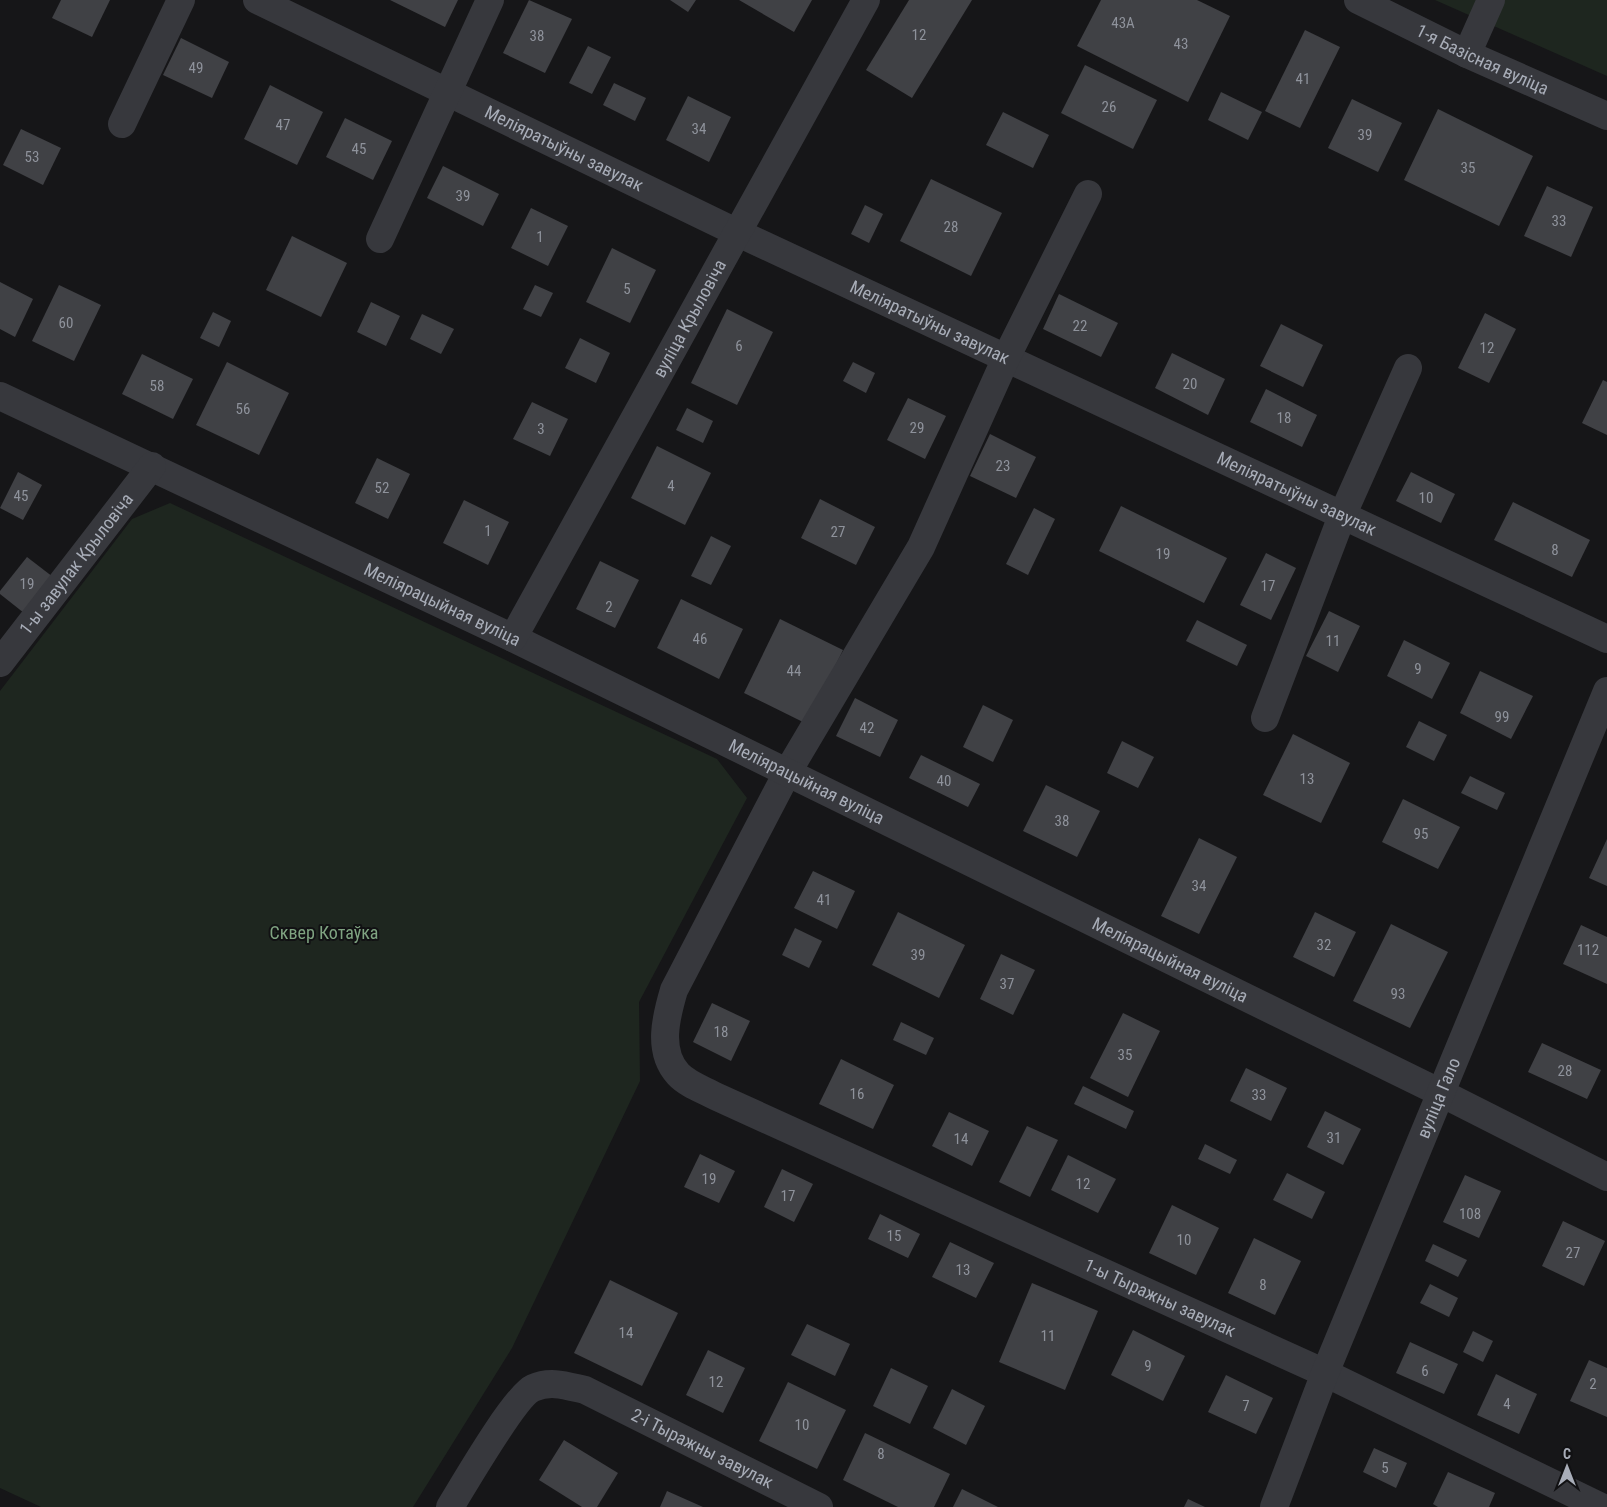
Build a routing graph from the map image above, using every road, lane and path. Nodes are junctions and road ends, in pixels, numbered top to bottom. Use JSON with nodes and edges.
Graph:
{"nodes":[{"id":1,"x":181,"y":0,"type":"edge"},
{"id":2,"x":257,"y":0,"type":"edge"},
{"id":3,"x":490,"y":0,"type":"edge"},
{"id":4,"x":866,"y":0,"type":"edge"},
{"id":5,"x":1358,"y":0,"type":"edge"},
{"id":6,"x":1490,"y":0,"type":"edge"},
{"id":7,"x":1467,"y":54,"type":"junction"},
{"id":8,"x":448,"y":92,"type":"junction"},
{"id":9,"x":1607,"y":116,"type":"edge"},
{"id":10,"x":122,"y":124,"type":"dead end"},
{"id":11,"x":1088,"y":194,"type":"dead end"},
{"id":12,"x":736,"y":232,"type":"junction"},
{"id":13,"x":380,"y":239,"type":"dead end"},
{"id":14,"x":1006,"y":358,"type":"junction"},
{"id":15,"x":1408,"y":368,"type":"dead end"},
{"id":16,"x":0,"y":396,"type":"edge"},
{"id":17,"x":152,"y":466,"type":"junction"},
{"id":18,"x":1342,"y":516,"type":"junction"},
{"id":19,"x":514,"y":638,"type":"junction"},
{"id":20,"x":1607,"y":639,"type":"edge"},
{"id":21,"x":0,"y":663,"type":"edge"},
{"id":22,"x":1607,"y":690,"type":"edge"},
{"id":23,"x":1265,"y":718,"type":"dead end"},
{"id":24,"x":787,"y":773,"type":"junction"},
{"id":25,"x":1441,"y":1093,"type":"junction"},
{"id":26,"x":1607,"y":1177,"type":"edge"},
{"id":27,"x":1325,"y":1373,"type":"junction"},
{"id":28,"x":450,"y":1507,"type":"edge"},
{"id":29,"x":819,"y":1507,"type":"edge"},
{"id":30,"x":1274,"y":1507,"type":"edge"},
{"id":31,"x":1601,"y":1507,"type":"edge"}],
"edges":[{"from":1,"to":10,"type":"street"},
{"from":2,"to":8,"type":"street","name":"Меліяратыўны завулак"},
{"from":3,"to":8,"type":"street"},
{"from":4,"to":12,"type":"street","name":"вуліца Крыловіча"},
{"from":5,"to":7,"type":"street","name":"1-я Базісная вуліца"},
{"from":6,"to":7,"type":"street"},
{"from":7,"to":9,"type":"street","name":"1-я Базісная вуліца"},
{"from":8,"to":12,"type":"street","name":"Меліяратыўны завулак"},
{"from":8,"to":13,"type":"street"},
{"from":11,"to":14,"type":"street","name":"1-ы Тыражны завулак"},
{"from":12,"to":14,"type":"street","name":"Меліяратыўны завулак"},
{"from":12,"to":19,"type":"street","name":"вуліца Крыловіча"},
{"from":14,"to":18,"type":"street","name":"Меліяратыўны завулак"},
{"from":14,"to":24,"type":"street","name":"1-ы Тыражны завулак"},
{"from":15,"to":18,"type":"street"},
{"from":16,"to":17,"type":"street","name":"Меліярацыйная вуліца"},
{"from":17,"to":19,"type":"street","name":"Меліярацыйная вуліца"},
{"from":17,"to":21,"type":"street","name":"1-ы завулак Крыловіча"},
{"from":18,"to":20,"type":"street","name":"Меліяратыўны завулак"},
{"from":18,"to":23,"type":"street"},
{"from":19,"to":24,"type":"street","name":"Меліярацыйная вуліца"},
{"from":22,"to":25,"type":"street","name":"вуліца Гало"},
{"from":24,"to":25,"type":"street","name":"Меліярацыйная вуліца"},
{"from":24,"to":27,"type":"street","name":"1-ы Тыражны завулак"},
{"from":25,"to":26,"type":"street","name":"Меліярацыйная вуліца"},
{"from":25,"to":27,"type":"street","name":"вуліца Гало"},
{"from":27,"to":30,"type":"street","name":"вуліца Гало"},
{"from":27,"to":31,"type":"street","name":"1-ы Тыражны завулак"},
{"from":28,"to":29,"type":"street","name":"2-і Тыражны завулак"}]}
